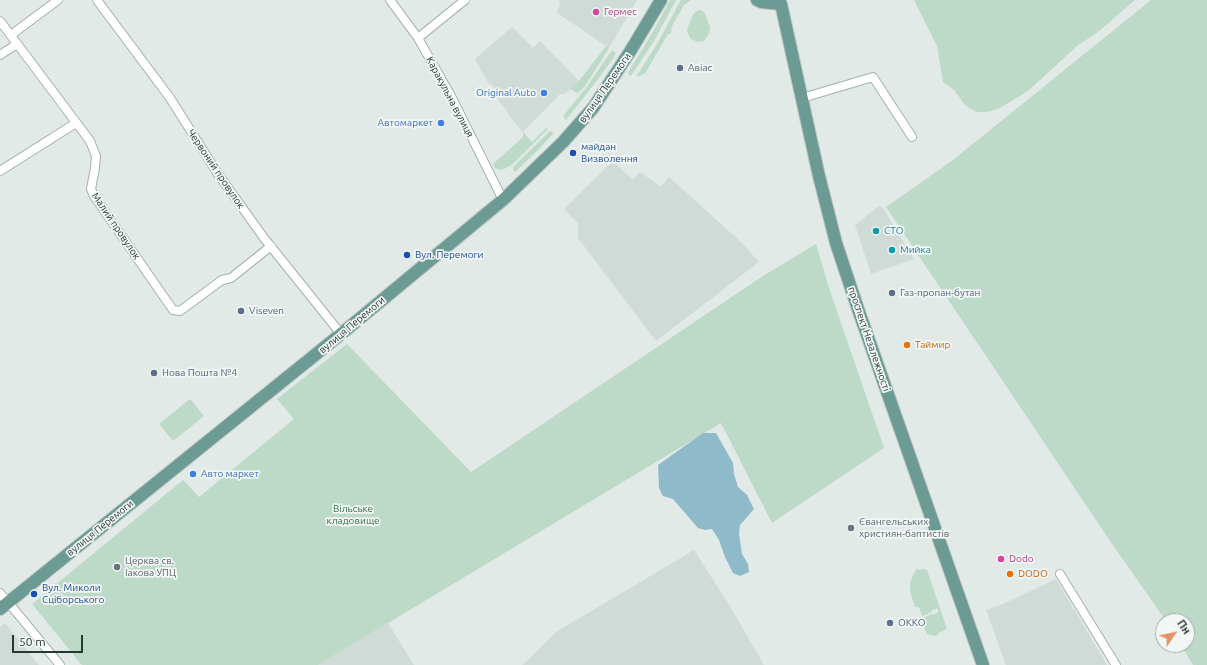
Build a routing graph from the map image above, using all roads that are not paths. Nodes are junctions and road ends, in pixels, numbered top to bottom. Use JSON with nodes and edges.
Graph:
{"nodes":[{"id":1,"x":58,"y":0,"type":"edge"},
{"id":2,"x":96,"y":0,"type":"edge"},
{"id":3,"x":390,"y":0,"type":"edge"},
{"id":4,"x":465,"y":0,"type":"edge"},
{"id":5,"x":653,"y":0,"type":"edge"},
{"id":6,"x":661,"y":0,"type":"edge"},
{"id":7,"x":757,"y":0,"type":"edge"},
{"id":8,"x":779,"y":2,"type":"edge"},
{"id":9,"x":0,"y":21,"type":"edge"},
{"id":10,"x":11,"y":35,"type":"junction"},
{"id":11,"x":418,"y":38,"type":"junction"},
{"id":12,"x":17,"y":44,"type":"junction"},
{"id":13,"x":0,"y":55,"type":"edge"},
{"id":14,"x":802,"y":98,"type":"junction"},
{"id":15,"x":76,"y":123,"type":"junction"},
{"id":16,"x":912,"y":137,"type":"dead end"},
{"id":17,"x":0,"y":171,"type":"edge"},
{"id":18,"x":502,"y":196,"type":"junction"},
{"id":19,"x":270,"y":246,"type":"junction"},
{"id":20,"x":339,"y":332,"type":"junction"},
{"id":21,"x":1060,"y":574,"type":"dead end"},
{"id":22,"x":2,"y":601,"type":"edge"},
{"id":23,"x":60,"y":665,"type":"edge"},
{"id":24,"x":983,"y":665,"type":"edge"},
{"id":25,"x":1116,"y":665,"type":"edge"}],
"edges":[{"from":1,"to":10,"type":"street"},
{"from":2,"to":19,"type":"street","name":"Червоний провулок"},
{"from":3,"to":11,"type":"street","name":"Каракульна вулиця"},
{"from":4,"to":11,"type":"street"},
{"from":5,"to":18,"type":"main road","name":"вулиця Перемоги"},
{"from":6,"to":18,"type":"main road","name":"вулиця Перемоги"},
{"from":7,"to":8,"type":"main road"},
{"from":8,"to":14,"type":"main road","name":"проспект Незалежності"},
{"from":9,"to":10,"type":"street","name":"Малий провулок"},
{"from":10,"to":12,"type":"street","name":"Малий провулок"},
{"from":11,"to":18,"type":"street","name":"Каракульна вулиця"},
{"from":12,"to":13,"type":"street"},
{"from":12,"to":15,"type":"street","name":"Малий провулок"},
{"from":14,"to":16,"type":"street"},
{"from":14,"to":24,"type":"main road","name":"проспект Незалежності"},
{"from":15,"to":17,"type":"street"},
{"from":15,"to":19,"type":"street","name":"Малий провулок"},
{"from":18,"to":20,"type":"main road","name":"вулиця Перемоги"},
{"from":19,"to":20,"type":"street","name":"Червоний провулок"},
{"from":20,"to":22,"type":"main road","name":"вулиця Перемоги"},
{"from":21,"to":25,"type":"street"},
{"from":22,"to":23,"type":"street"}]}
